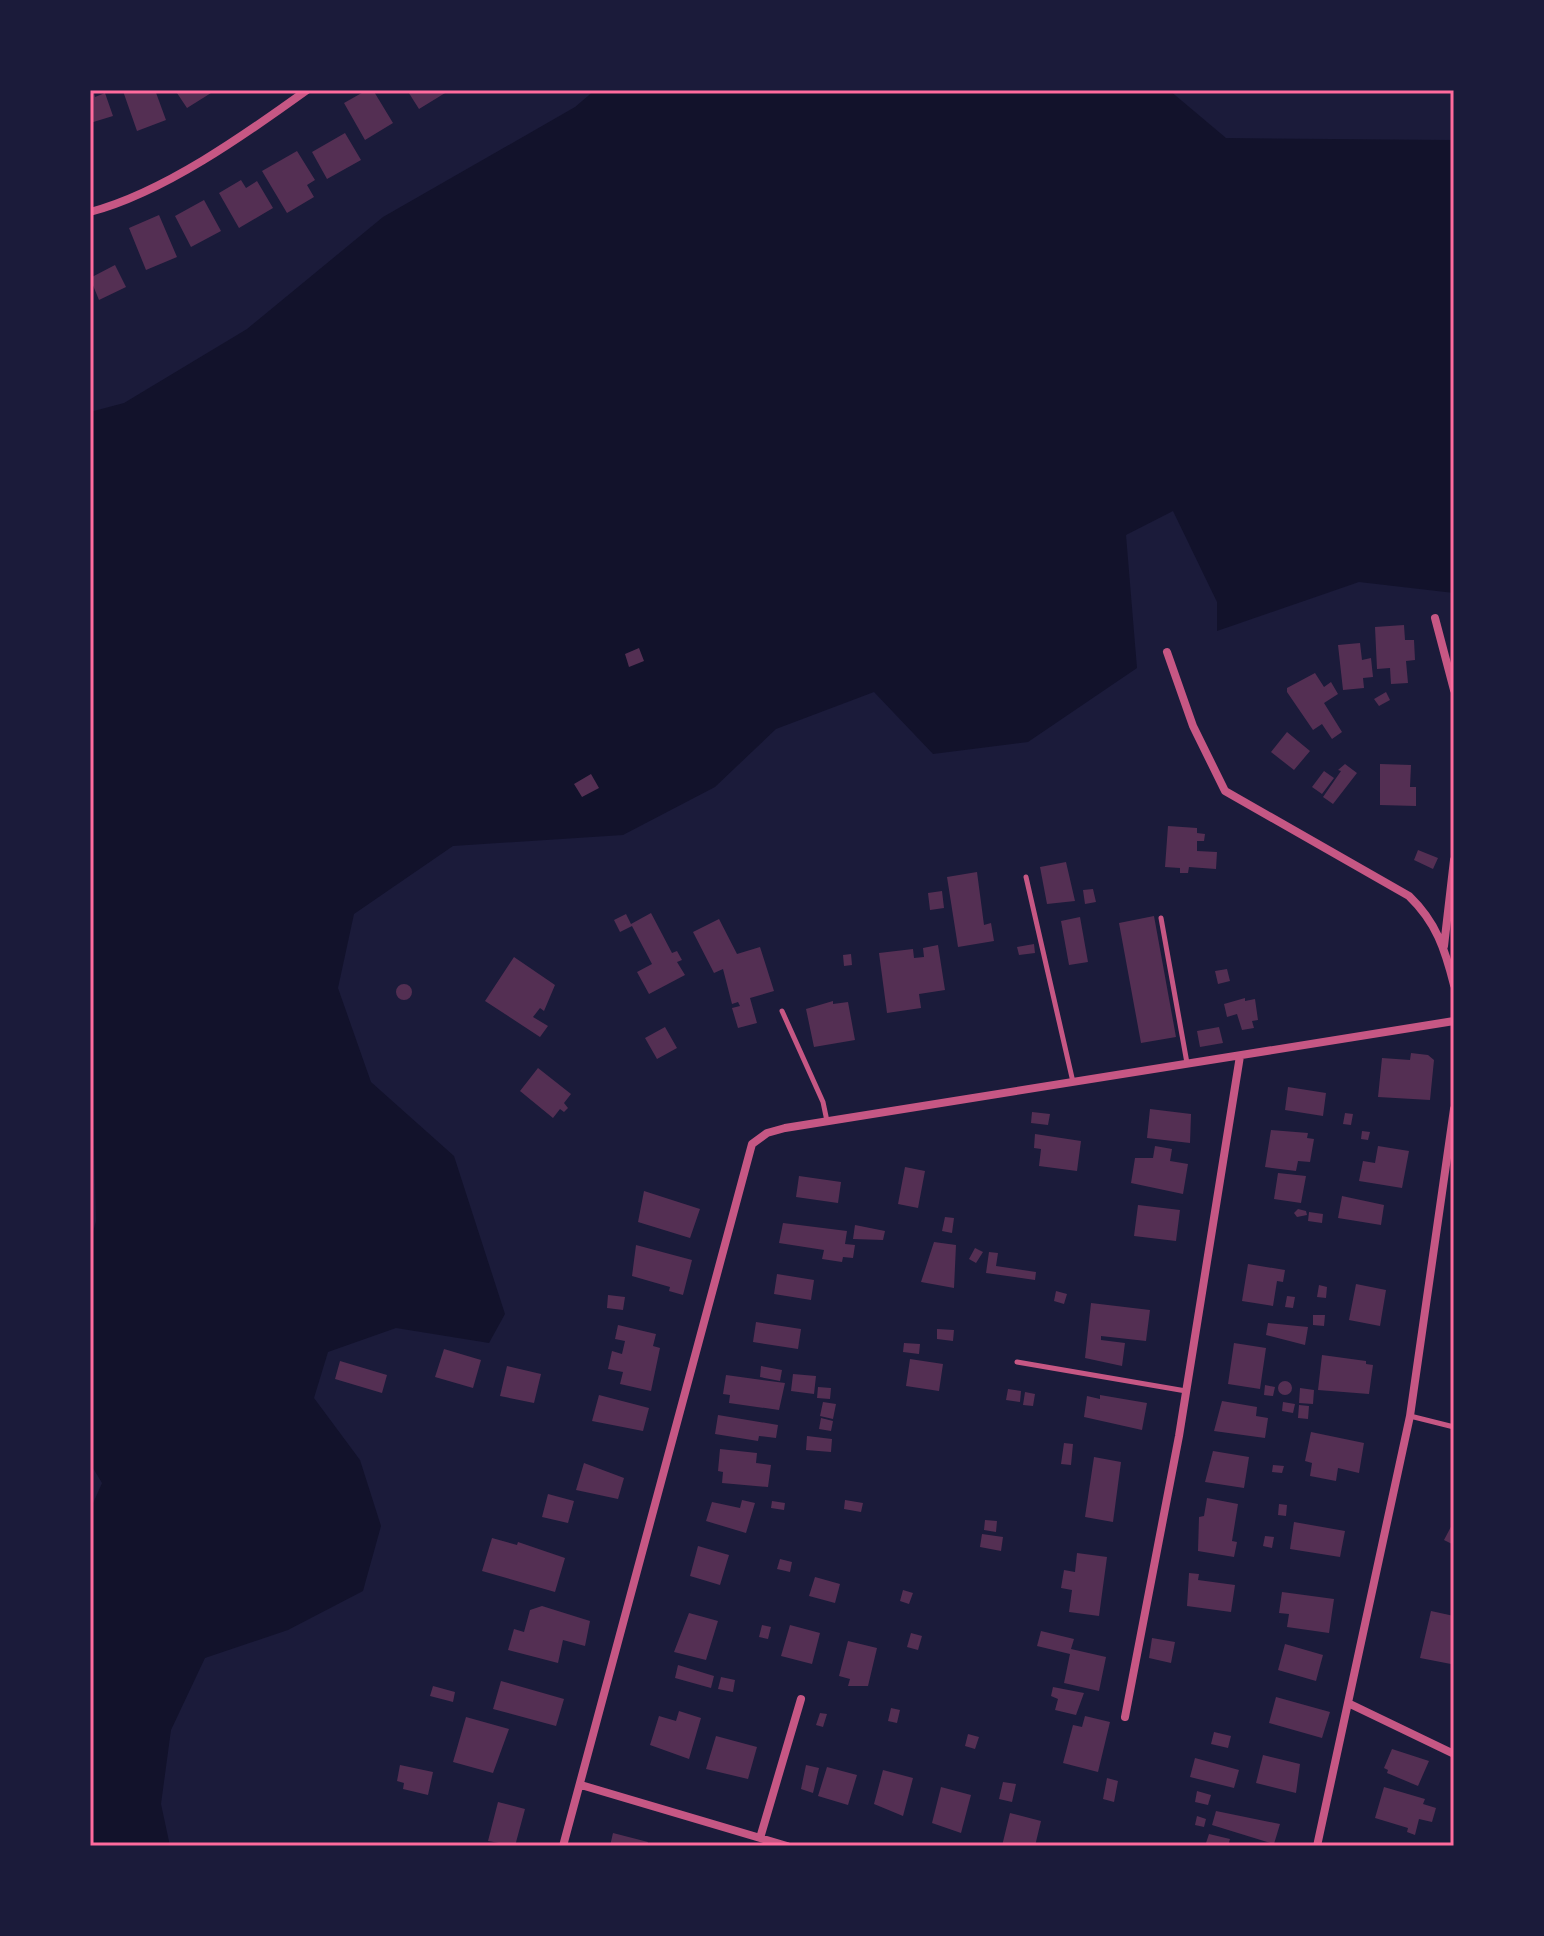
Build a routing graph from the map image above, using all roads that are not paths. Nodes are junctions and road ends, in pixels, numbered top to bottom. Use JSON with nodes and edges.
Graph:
{"nodes":[{"id":1,"x":307,"y":90,"type":"edge"},
{"id":2,"x":90,"y":212,"type":"edge"},
{"id":3,"x":1435,"y":618,"type":"dead end"},
{"id":4,"x":1167,"y":652,"type":"dead end"},
{"id":5,"x":1454,"y":690,"type":"edge"},
{"id":6,"x":1454,"y":860,"type":"edge"},
{"id":7,"x":1026,"y":877,"type":"dead end"},
{"id":8,"x":1161,"y":918,"type":"dead end"},
{"id":9,"x":1444,"y":946,"type":"junction"},
{"id":10,"x":1454,"y":985,"type":"edge"},
{"id":11,"x":782,"y":1011,"type":"dead end"},
{"id":12,"x":1454,"y":1021,"type":"edge"},
{"id":13,"x":1240,"y":1056,"type":"junction"},
{"id":14,"x":1187,"y":1064,"type":"junction"},
{"id":15,"x":1073,"y":1082,"type":"junction"},
{"id":16,"x":1454,"y":1109,"type":"edge"},
{"id":17,"x":827,"y":1122,"type":"junction"},
{"id":18,"x":1017,"y":1362,"type":"dead end"},
{"id":19,"x":1186,"y":1391,"type":"junction"},
{"id":20,"x":1410,"y":1416,"type":"junction"},
{"id":21,"x":1454,"y":1427,"type":"edge"},
{"id":22,"x":801,"y":1699,"type":"dead end"},
{"id":23,"x":1348,"y":1703,"type":"junction"},
{"id":24,"x":1125,"y":1717,"type":"dead end"},
{"id":25,"x":1454,"y":1754,"type":"edge"},
{"id":26,"x":581,"y":1785,"type":"junction"},
{"id":27,"x":760,"y":1838,"type":"junction"},
{"id":28,"x":563,"y":1846,"type":"edge"},
{"id":29,"x":787,"y":1846,"type":"edge"},
{"id":30,"x":1317,"y":1846,"type":"edge"}],
"edges":[{"from":1,"to":2,"type":"street"},
{"from":3,"to":5,"type":"street"},
{"from":4,"to":9,"type":"street"},
{"from":6,"to":9,"type":"street"},
{"from":7,"to":15,"type":"lane"},
{"from":8,"to":14,"type":"lane"},
{"from":9,"to":10,"type":"street"},
{"from":11,"to":17,"type":"lane"},
{"from":12,"to":13,"type":"street"},
{"from":13,"to":14,"type":"street"},
{"from":13,"to":19,"type":"street"},
{"from":14,"to":15,"type":"street"},
{"from":15,"to":17,"type":"street"},
{"from":16,"to":20,"type":"street"},
{"from":17,"to":26,"type":"street"},
{"from":18,"to":19,"type":"lane"},
{"from":19,"to":24,"type":"street"},
{"from":20,"to":21,"type":"lane"},
{"from":20,"to":23,"type":"street"},
{"from":22,"to":27,"type":"street"},
{"from":23,"to":25,"type":"street"},
{"from":23,"to":30,"type":"street"},
{"from":26,"to":27,"type":"street"},
{"from":26,"to":28,"type":"street"},
{"from":27,"to":29,"type":"street"}]}
